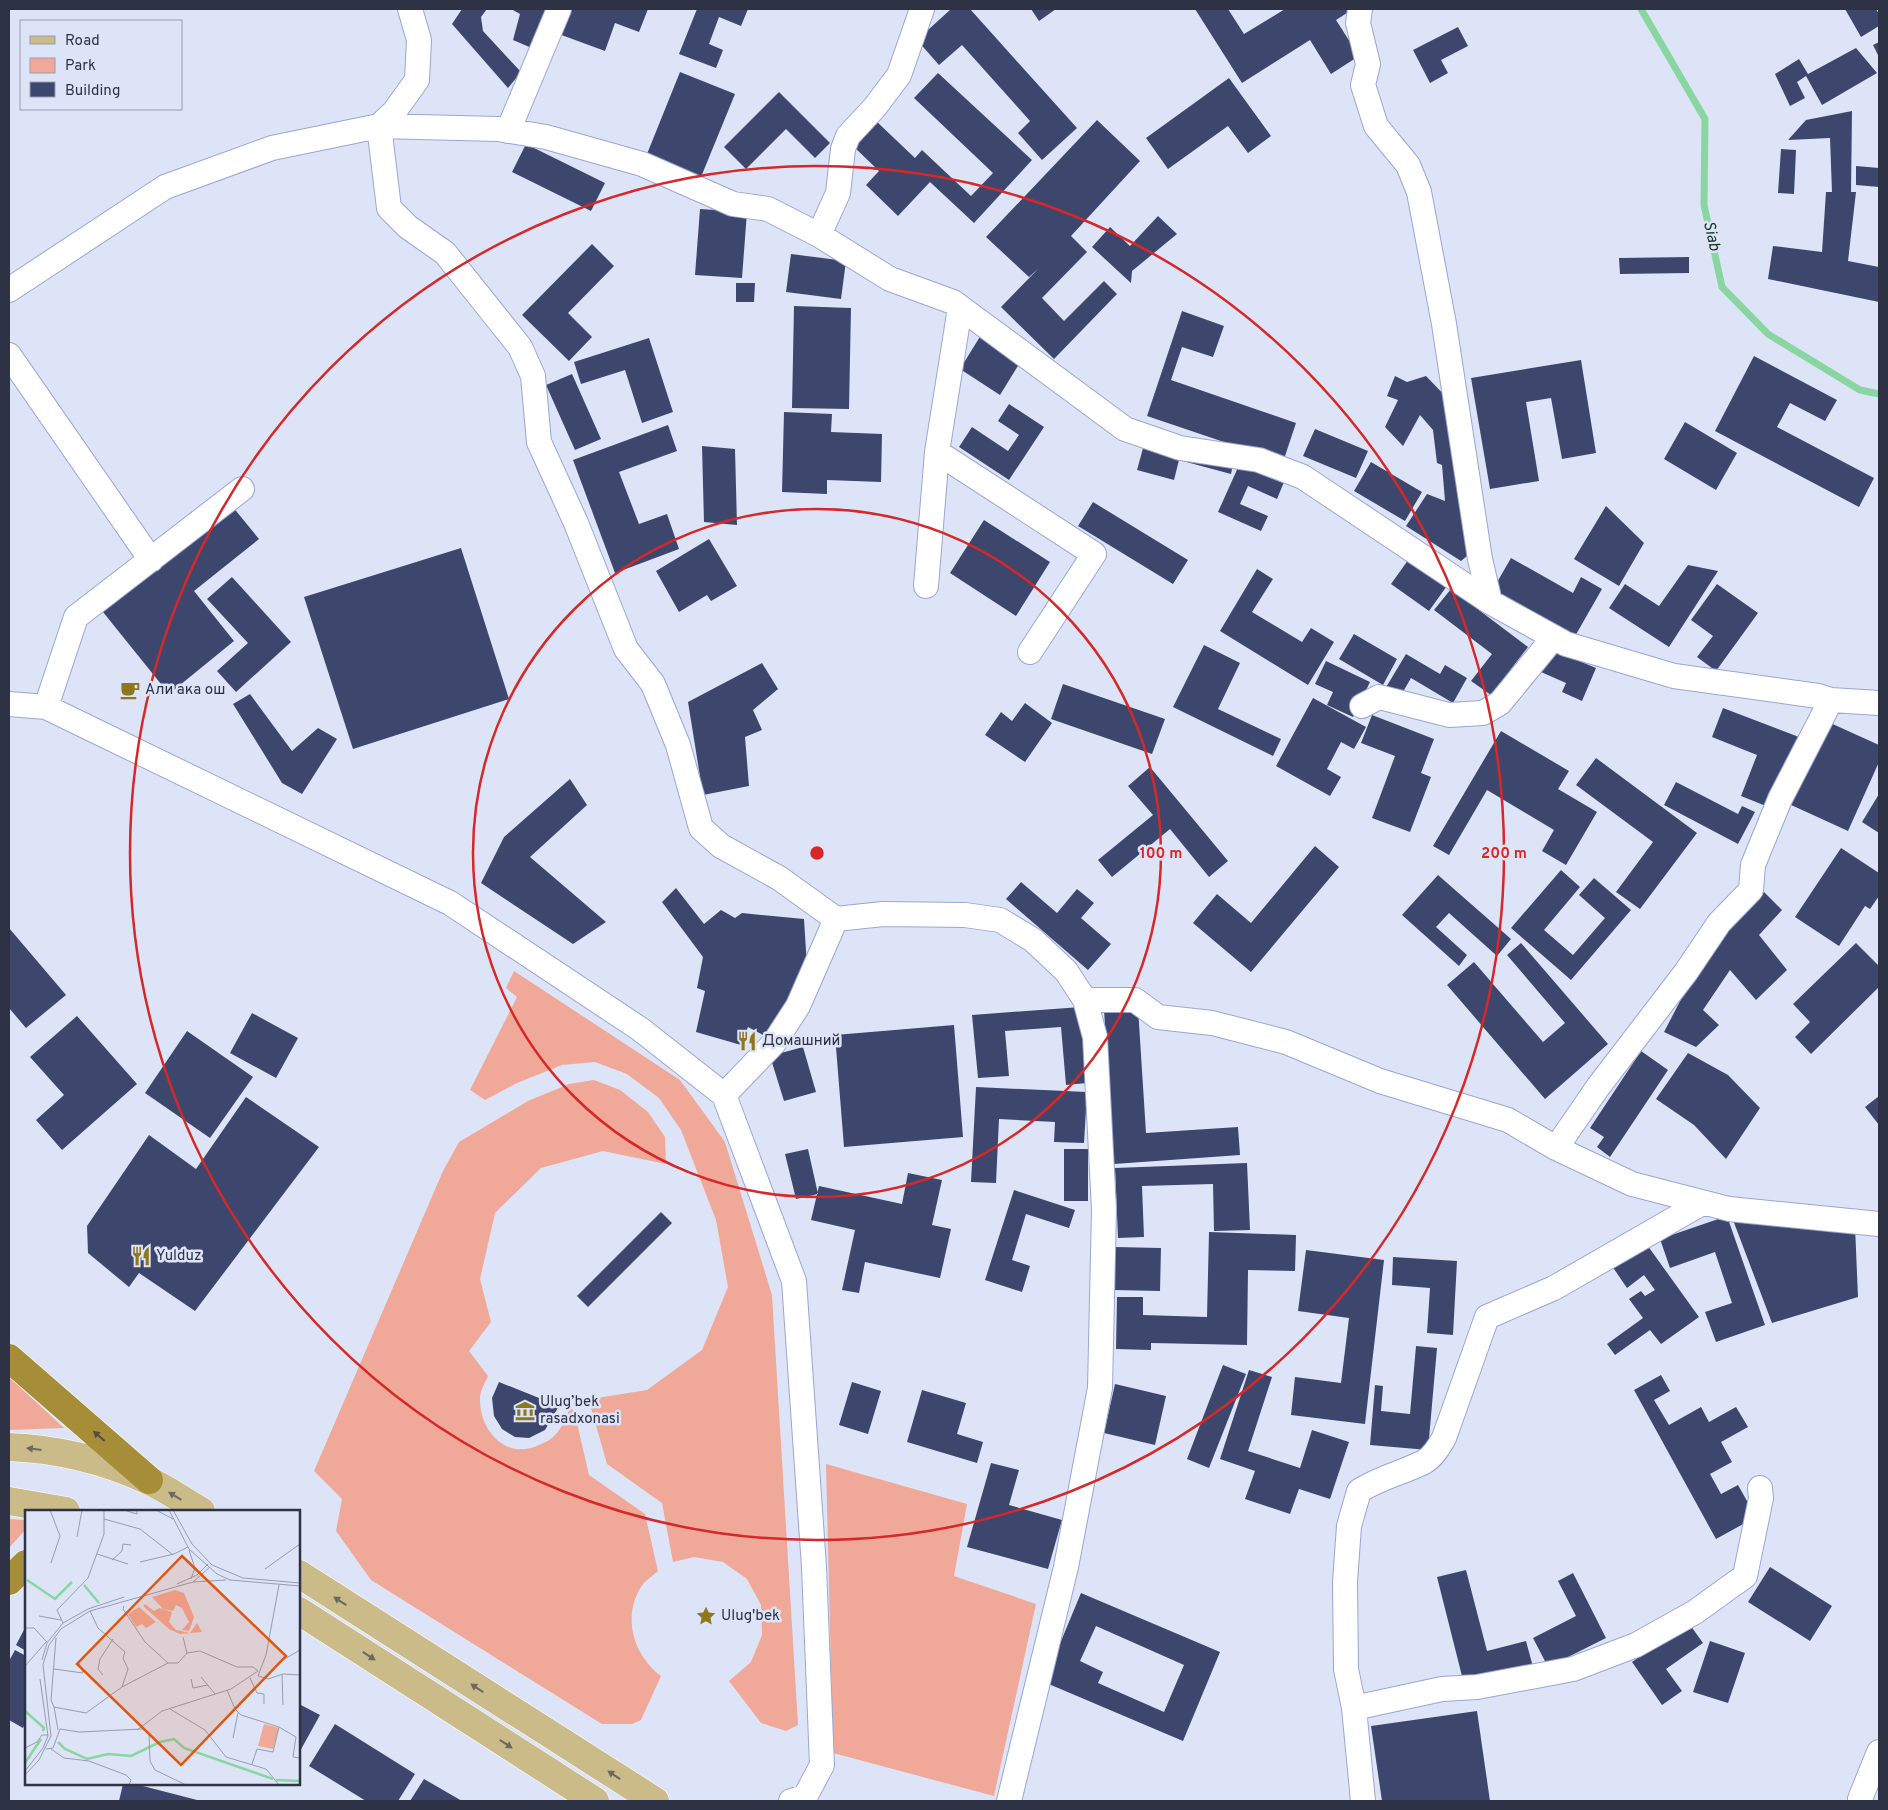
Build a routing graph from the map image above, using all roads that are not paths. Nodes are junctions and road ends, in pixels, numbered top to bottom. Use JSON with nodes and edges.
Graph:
{"nodes":[{"id":1,"x":410,"y":9,"type":"edge"},
{"id":2,"x":559,"y":9,"type":"edge"},
{"id":3,"x":922,"y":9,"type":"edge"},
{"id":4,"x":1360,"y":9,"type":"edge"},
{"id":5,"x":379,"y":126,"type":"junction"},
{"id":6,"x":508,"y":131,"type":"junction"},
{"id":7,"x":819,"y":235,"type":"junction"},
{"id":8,"x":9,"y":290,"type":"edge"},
{"id":9,"x":960,"y":308,"type":"junction"},
{"id":10,"x":9,"y":355,"type":"edge"},
{"id":11,"x":937,"y":452,"type":"junction"},
{"id":12,"x":242,"y":489,"type":"dead end"},
{"id":13,"x":151,"y":560,"type":"junction"},
{"id":14,"x":926,"y":586,"type":"dead end"},
{"id":15,"x":1490,"y":602,"type":"junction"},
{"id":16,"x":1554,"y":637,"type":"junction"},
{"id":17,"x":1030,"y":652,"type":"dead end"},
{"id":18,"x":1831,"y":700,"type":"junction"},
{"id":19,"x":1879,"y":703,"type":"edge"},
{"id":20,"x":9,"y":704,"type":"edge"},
{"id":21,"x":1362,"y":706,"type":"dead end"},
{"id":22,"x":46,"y":707,"type":"junction"},
{"id":23,"x":836,"y":919,"type":"junction"},
{"id":24,"x":1085,"y":1000,"type":"junction"},
{"id":25,"x":724,"y":1095,"type":"junction"},
{"id":26,"x":1556,"y":1148,"type":"junction"},
{"id":27,"x":1702,"y":1203,"type":"junction"},
{"id":28,"x":1879,"y":1224,"type":"edge"},
{"id":29,"x":9,"y":1358,"type":"edge"},
{"id":30,"x":9,"y":1447,"type":"edge"},
{"id":31,"x":148,"y":1480,"type":"junction"},
{"id":32,"x":1760,"y":1488,"type":"dead end"},
{"id":33,"x":9,"y":1501,"type":"edge"},
{"id":34,"x":60,"y":1510,"type":"edge"},
{"id":35,"x":199,"y":1510,"type":"edge"},
{"id":36,"x":25,"y":1565,"type":"edge"},
{"id":37,"x":300,"y":1575,"type":"edge"},
{"id":38,"x":9,"y":1581,"type":"edge"},
{"id":39,"x":300,"y":1612,"type":"edge"},
{"id":40,"x":1354,"y":1708,"type":"junction"},
{"id":41,"x":1879,"y":1752,"type":"edge"},
{"id":42,"x":1860,"y":1799,"type":"dead end"},
{"id":43,"x":595,"y":1801,"type":"edge"},
{"id":44,"x":656,"y":1801,"type":"edge"},
{"id":45,"x":791,"y":1801,"type":"edge"},
{"id":46,"x":1009,"y":1801,"type":"edge"},
{"id":47,"x":1363,"y":1801,"type":"edge"}],
"edges":[{"from":1,"to":5,"type":"street"},
{"from":2,"to":6,"type":"street"},
{"from":3,"to":7,"type":"street"},
{"from":4,"to":15,"type":"street"},
{"from":5,"to":6,"type":"street"},
{"from":5,"to":8,"type":"street"},
{"from":5,"to":23,"type":"street"},
{"from":6,"to":7,"type":"street"},
{"from":7,"to":9,"type":"street"},
{"from":9,"to":11,"type":"street"},
{"from":9,"to":15,"type":"street"},
{"from":10,"to":13,"type":"street"},
{"from":11,"to":14,"type":"street"},
{"from":11,"to":17,"type":"street"},
{"from":12,"to":13,"type":"street"},
{"from":13,"to":22,"type":"street"},
{"from":15,"to":16,"type":"street"},
{"from":16,"to":18,"type":"street"},
{"from":16,"to":21,"type":"street"},
{"from":18,"to":19,"type":"street"},
{"from":18,"to":26,"type":"street"},
{"from":20,"to":22,"type":"street"},
{"from":22,"to":25,"type":"street"},
{"from":23,"to":24,"type":"street"},
{"from":23,"to":25,"type":"street"},
{"from":24,"to":26,"type":"street"},
{"from":24,"to":46,"type":"street"},
{"from":25,"to":45,"type":"street"},
{"from":26,"to":27,"type":"street"},
{"from":27,"to":28,"type":"street"},
{"from":27,"to":40,"type":"street"},
{"from":31,"to":29,"type":"highway","one_way":true},
{"from":31,"to":30,"type":"main road","one_way":true},
{"from":35,"to":31,"type":"main road","one_way":true},
{"from":32,"to":40,"type":"street"},
{"from":33,"to":34,"type":"main road"},
{"from":36,"to":38,"type":"highway"},
{"from":44,"to":37,"type":"main road","one_way":true},
{"from":39,"to":43,"type":"main road","one_way":true},
{"from":40,"to":47,"type":"street"},
{"from":41,"to":42,"type":"street"}]}
